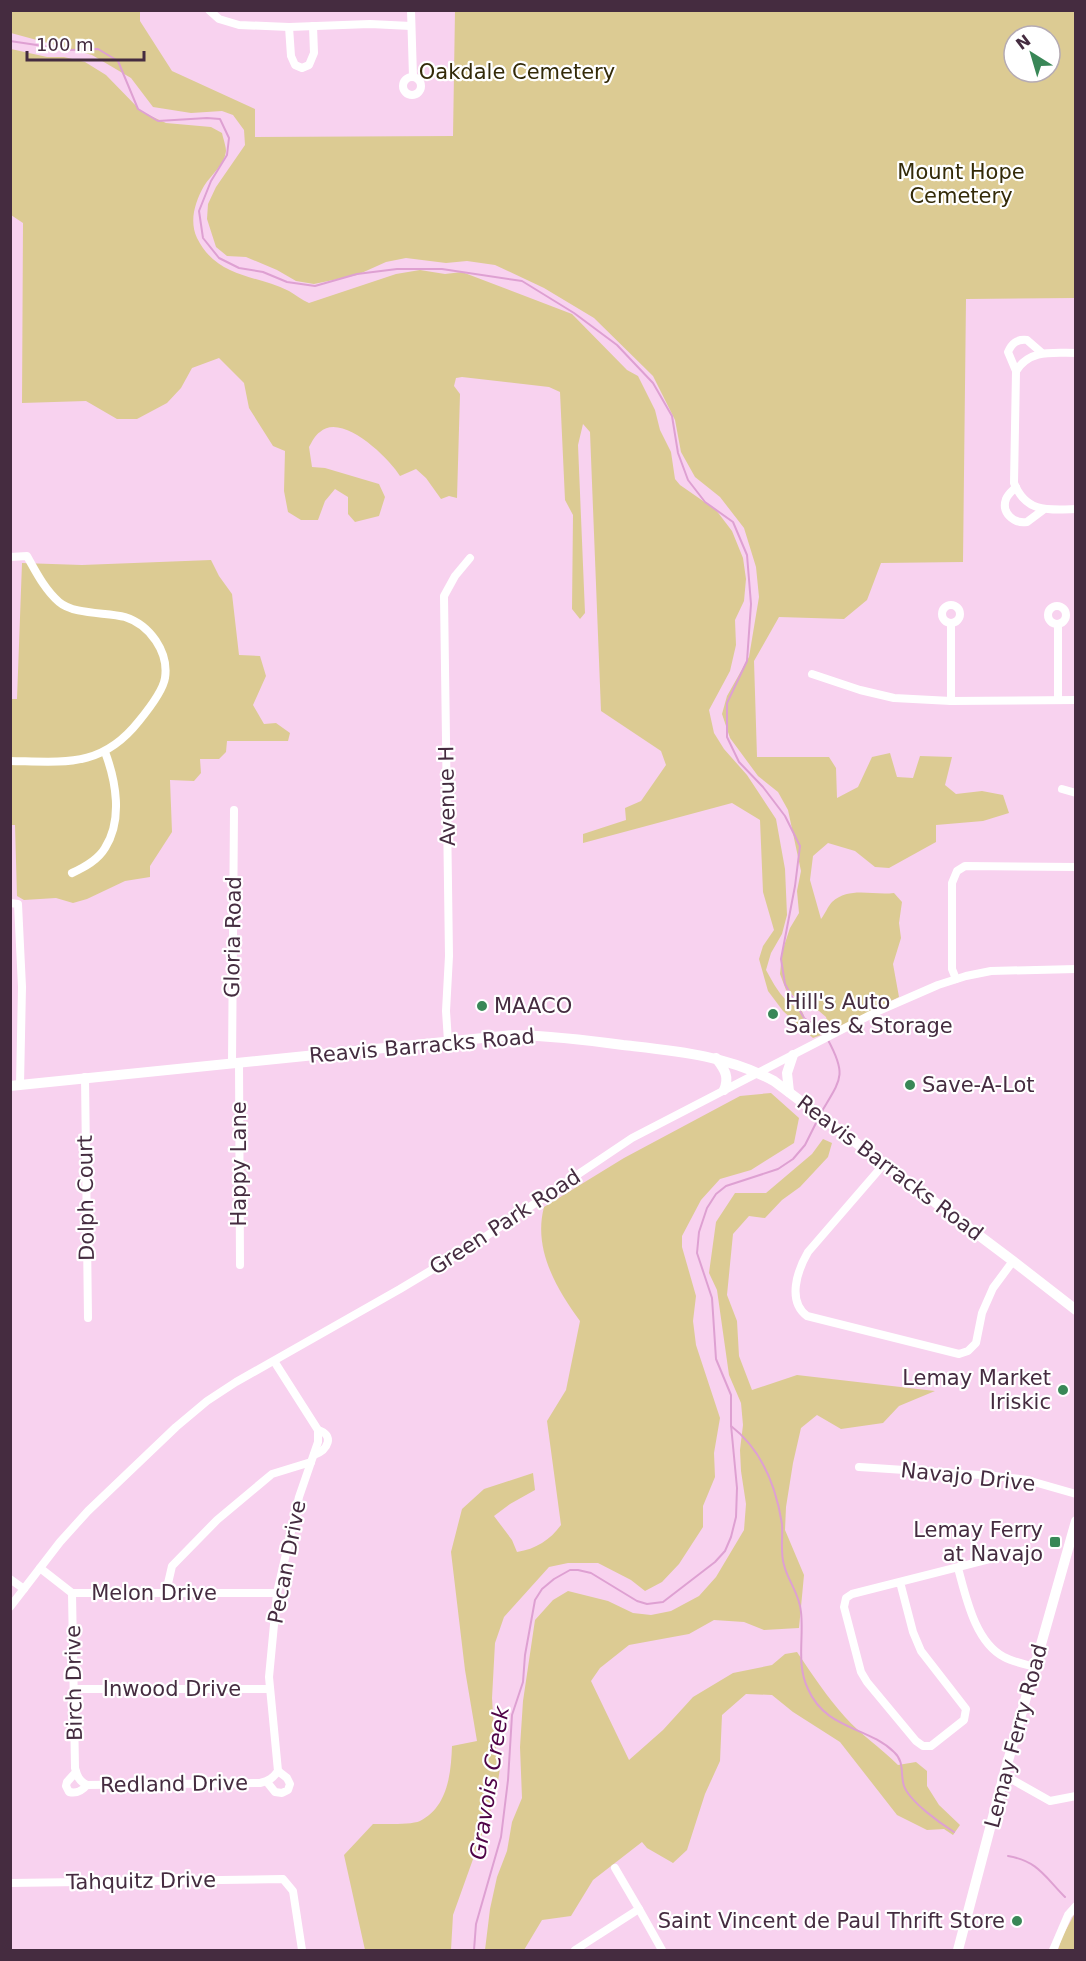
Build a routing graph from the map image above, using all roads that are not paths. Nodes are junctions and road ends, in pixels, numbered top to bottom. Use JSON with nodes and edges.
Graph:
{"nodes":[{"id":1,"x":209,"y":10,"type":"edge"},
{"id":2,"x":411,"y":10,"type":"edge"},
{"id":3,"x":313,"y":26,"type":"junction"},
{"id":4,"x":411,"y":26,"type":"junction"},
{"id":5,"x":289,"y":27,"type":"junction"},
{"id":6,"x":413,"y":77,"type":"dead end"},
{"id":7,"x":1042,"y":352,"type":"junction"},
{"id":8,"x":1076,"y":353,"type":"edge"},
{"id":9,"x":1016,"y":371,"type":"junction"},
{"id":10,"x":1016,"y":487,"type":"junction"},
{"id":11,"x":1076,"y":509,"type":"edge"},
{"id":12,"x":1043,"y":510,"type":"junction"},
{"id":13,"x":10,"y":557,"type":"edge"},
{"id":14,"x":470,"y":558,"type":"dead end"},
{"id":15,"x":951,"y":624,"type":"dead end"},
{"id":16,"x":1058,"y":624,"type":"dead end"},
{"id":17,"x":812,"y":674,"type":"dead end"},
{"id":18,"x":1058,"y":700,"type":"junction"},
{"id":19,"x":1076,"y":700,"type":"edge"},
{"id":20,"x":951,"y":701,"type":"junction"},
{"id":21,"x":105,"y":752,"type":"junction"},
{"id":22,"x":10,"y":761,"type":"edge"},
{"id":23,"x":1062,"y":789,"type":"dead end"},
{"id":24,"x":1076,"y":793,"type":"edge"},
{"id":25,"x":234,"y":810,"type":"dead end"},
{"id":26,"x":1076,"y":867,"type":"edge"},
{"id":27,"x":72,"y":873,"type":"dead end"},
{"id":28,"x":10,"y":903,"type":"edge"},
{"id":29,"x":1076,"y":969,"type":"edge"},
{"id":30,"x":956,"y":979,"type":"junction"},
{"id":31,"x":448,"y":1041,"type":"junction"},
{"id":32,"x":793,"y":1055,"type":"junction"},
{"id":33,"x":716,"y":1058,"type":"junction"},
{"id":34,"x":235,"y":1063,"type":"junction"},
{"id":35,"x":758,"y":1073,"type":"junction"},
{"id":36,"x":85,"y":1077,"type":"junction"},
{"id":37,"x":15,"y":1085,"type":"edge"},
{"id":38,"x":724,"y":1090,"type":"junction"},
{"id":39,"x":791,"y":1093,"type":"junction"},
{"id":40,"x":884,"y":1164,"type":"junction"},
{"id":41,"x":1013,"y":1261,"type":"junction"},
{"id":42,"x":240,"y":1265,"type":"dead end"},
{"id":43,"x":1076,"y":1310,"type":"edge"},
{"id":44,"x":88,"y":1318,"type":"dead end"},
{"id":45,"x":274,"y":1361,"type":"junction"},
{"id":46,"x":312,"y":1459,"type":"junction"},
{"id":47,"x":859,"y":1467,"type":"dead end"},
{"id":48,"x":1076,"y":1494,"type":"edge"},
{"id":49,"x":1076,"y":1521,"type":"edge"},
{"id":50,"x":1025,"y":1550,"type":"dead end"},
{"id":51,"x":40,"y":1568,"type":"junction"},
{"id":52,"x":958,"y":1568,"type":"junction"},
{"id":53,"x":10,"y":1579,"type":"edge"},
{"id":54,"x":900,"y":1582,"type":"junction"},
{"id":55,"x":24,"y":1589,"type":"junction"},
{"id":56,"x":166,"y":1592,"type":"junction"},
{"id":57,"x":72,"y":1593,"type":"junction"},
{"id":58,"x":277,"y":1593,"type":"junction"},
{"id":59,"x":10,"y":1607,"type":"edge"},
{"id":60,"x":1035,"y":1667,"type":"junction"},
{"id":61,"x":75,"y":1689,"type":"junction"},
{"id":62,"x":270,"y":1689,"type":"junction"},
{"id":63,"x":76,"y":1772,"type":"junction"},
{"id":64,"x":1005,"y":1775,"type":"junction"},
{"id":65,"x":273,"y":1776,"type":"joint"},
{"id":66,"x":84,"y":1783,"type":"junction"},
{"id":67,"x":1076,"y":1796,"type":"edge"},
{"id":68,"x":615,"y":1868,"type":"dead end"},
{"id":69,"x":10,"y":1884,"type":"edge"},
{"id":70,"x":1076,"y":1906,"type":"edge"},
{"id":71,"x":639,"y":1909,"type":"junction"},
{"id":72,"x":302,"y":1950,"type":"edge"},
{"id":73,"x":575,"y":1950,"type":"edge"},
{"id":74,"x":662,"y":1950,"type":"edge"},
{"id":75,"x":958,"y":1950,"type":"edge"},
{"id":76,"x":1053,"y":1950,"type":"edge"}],
"edges":[{"from":1,"to":5,"type":"street"},
{"from":2,"to":4,"type":"street"},
{"from":3,"to":4,"type":"street"},
{"from":3,"to":5,"type":"street"},
{"from":3,"to":5,"type":"street"},
{"from":4,"to":6,"type":"street"},
{"from":7,"to":8,"type":"street"},
{"from":7,"to":9,"type":"street"},
{"from":7,"to":9,"type":"street"},
{"from":9,"to":10,"type":"street"},
{"from":10,"to":12,"type":"street"},
{"from":10,"to":12,"type":"street"},
{"from":11,"to":12,"type":"street"},
{"from":13,"to":21,"type":"street"},
{"from":14,"to":31,"type":"street","name":"Avenue H"},
{"from":15,"to":20,"type":"street"},
{"from":16,"to":18,"type":"street"},
{"from":17,"to":20,"type":"street"},
{"from":18,"to":19,"type":"street"},
{"from":18,"to":20,"type":"street"},
{"from":21,"to":22,"type":"street"},
{"from":21,"to":27,"type":"street"},
{"from":23,"to":24,"type":"street"},
{"from":25,"to":34,"type":"street","name":"Gloria Road"},
{"from":26,"to":30,"type":"street"},
{"from":28,"to":37,"type":"street"},
{"from":29,"to":30,"type":"street","name":"Green Park Road"},
{"from":30,"to":32,"type":"street","name":"Green Park Road"},
{"from":31,"to":33,"type":"main road","name":"Reavis Barracks Road"},
{"from":31,"to":34,"type":"main road","name":"Reavis Barracks Road"},
{"from":32,"to":35,"type":"street","name":"Green Park Road"},
{"from":32,"to":39,"type":"main road"},
{"from":33,"to":35,"type":"main road","name":"Reavis Barracks Road"},
{"from":33,"to":38,"type":"main road"},
{"from":34,"to":36,"type":"main road","name":"Reavis Barracks Road"},
{"from":34,"to":42,"type":"street","name":"Happy Lane"},
{"from":35,"to":38,"type":"street","name":"Green Park Road"},
{"from":35,"to":39,"type":"main road","name":"Reavis Barracks Road"},
{"from":36,"to":37,"type":"main road","name":"Reavis Barracks Road"},
{"from":36,"to":44,"type":"street","name":"Dolph Court"},
{"from":38,"to":45,"type":"street","name":"Green Park Road"},
{"from":39,"to":40,"type":"main road","name":"Reavis Barracks Road"},
{"from":40,"to":41,"type":"main road","name":"Reavis Barracks Road"},
{"from":40,"to":41,"type":"street"},
{"from":41,"to":43,"type":"main road","name":"Reavis Barracks Road"},
{"from":45,"to":46,"type":"street","name":"Pecan Drive"},
{"from":45,"to":51,"type":"street","name":"Green Park Road"},
{"from":46,"to":56,"type":"street"},
{"from":46,"to":58,"type":"street","name":"Pecan Drive"},
{"from":47,"to":48,"type":"street","name":"Navajo Drive"},
{"from":49,"to":60,"type":"main road","name":"Lemay Ferry Road"},
{"from":50,"to":52,"type":"street"},
{"from":51,"to":55,"type":"street","name":"Green Park Road"},
{"from":51,"to":57,"type":"street","name":"Melon Drive"},
{"from":52,"to":54,"type":"street"},
{"from":52,"to":60,"type":"street"},
{"from":53,"to":55,"type":"street"},
{"from":54,"to":54,"type":"street"},
{"from":55,"to":59,"type":"street","name":"Green Park Road"},
{"from":56,"to":57,"type":"street","name":"Melon Drive"},
{"from":56,"to":58,"type":"street","name":"Melon Drive"},
{"from":57,"to":61,"type":"street","name":"Birch Drive"},
{"from":58,"to":62,"type":"street","name":"Pecan Drive"},
{"from":60,"to":64,"type":"main road","name":"Lemay Ferry Road"},
{"from":61,"to":62,"type":"street","name":"Inwood Drive"},
{"from":61,"to":63,"type":"street","name":"Birch Drive"},
{"from":62,"to":65,"type":"street","name":"Pecan Drive"},
{"from":63,"to":66,"type":"street","name":"Birch Drive"},
{"from":63,"to":66,"type":"street","name":"Birch Drive"},
{"from":64,"to":67,"type":"street"},
{"from":64,"to":75,"type":"main road","name":"Lemay Ferry Road"},
{"from":65,"to":66,"type":"street","name":"Redland Drive"},
{"from":68,"to":71,"type":"street"},
{"from":69,"to":72,"type":"street","name":"Tahquitz Drive"},
{"from":70,"to":76,"type":"street"},
{"from":71,"to":73,"type":"street"},
{"from":71,"to":74,"type":"street"}]}
